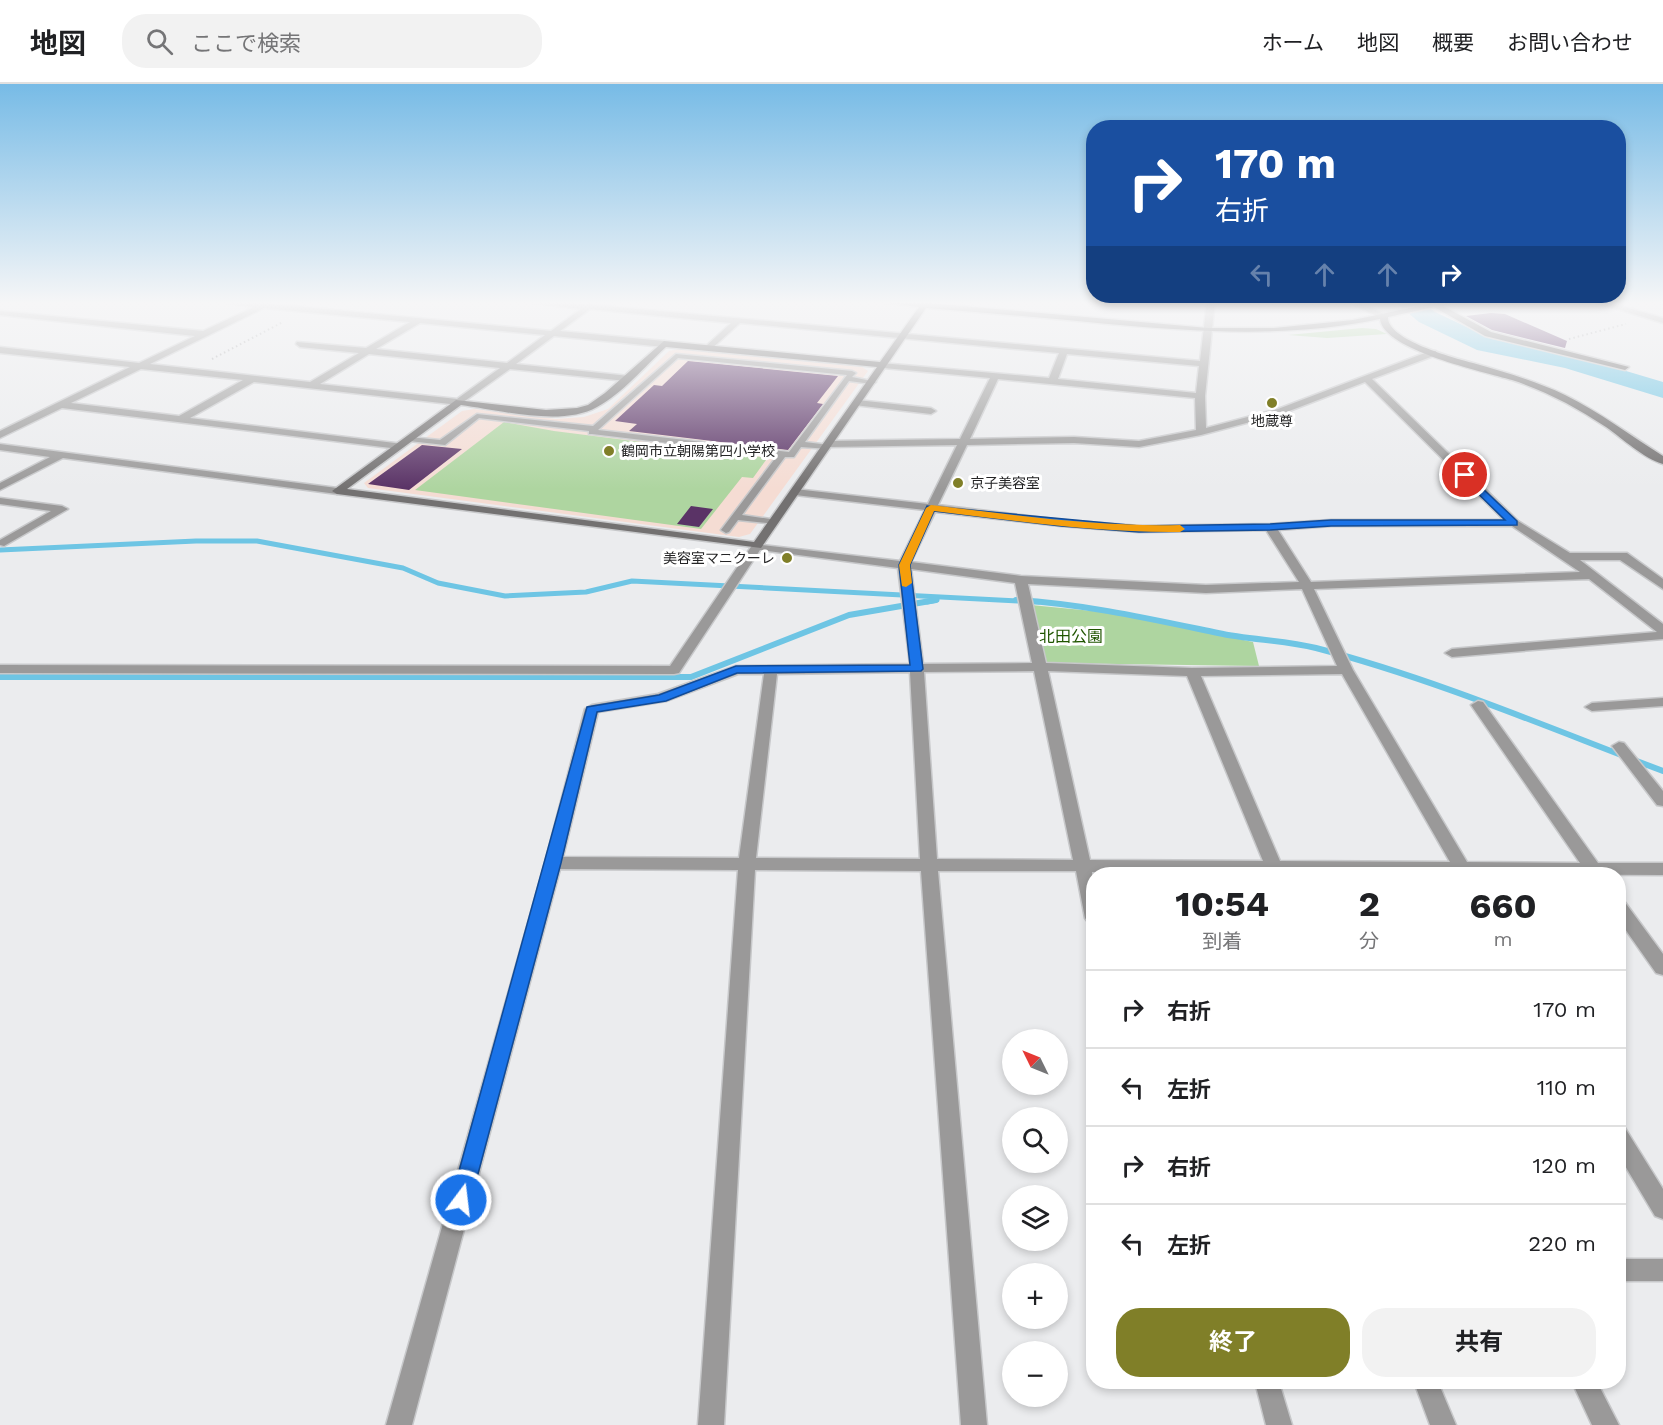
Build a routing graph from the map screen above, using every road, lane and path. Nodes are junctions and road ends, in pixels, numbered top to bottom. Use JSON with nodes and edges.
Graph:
{"nodes":[{"id":1,"x":119,"y":364,"type":"edge"},
{"id":2,"x":145,"y":364,"type":"edge"},
{"id":3,"x":204,"y":364,"type":"edge"},
{"id":4,"x":347,"y":364,"type":"edge"},
{"id":5,"x":485,"y":364,"type":"edge"},
{"id":6,"x":511,"y":364,"type":"edge"},
{"id":7,"x":642,"y":364,"type":"edge"},
{"id":8,"x":668,"y":364,"type":"edge"},
{"id":9,"x":754,"y":364,"type":"edge"},
{"id":10,"x":869,"y":364,"type":"edge"},
{"id":11,"x":1059,"y":364,"type":"edge"},
{"id":12,"x":1199,"y":364,"type":"edge"},
{"id":13,"x":1204,"y":364,"type":"joint"},
{"id":14,"x":1405,"y":364,"type":"edge"},
{"id":15,"x":1467,"y":364,"type":"edge"},
{"id":16,"x":1611,"y":364,"type":"edge"},
{"id":17,"x":884,"y":365,"type":"junction"},
{"id":18,"x":140,"y":366,"type":"junction"},
{"id":19,"x":508,"y":366,"type":"junction"},
{"id":20,"x":1625,"y":367,"type":"dead end"},
{"id":21,"x":188,"y":372,"type":"junction"},
{"id":22,"x":996,"y":376,"type":"junction"},
{"id":23,"x":626,"y":378,"type":"junction"},
{"id":24,"x":252,"y":379,"type":"junction"},
{"id":25,"x":848,"y":379,"type":"junction"},
{"id":26,"x":1367,"y":379,"type":"junction"},
{"id":27,"x":872,"y":382,"type":"junction"},
{"id":28,"x":1052,"y":382,"type":"junction"},
{"id":29,"x":310,"y":386,"type":"junction"},
{"id":30,"x":1200,"y":396,"type":"junction"},
{"id":31,"x":459,"y":402,"type":"junction"},
{"id":32,"x":857,"y":403,"type":"junction"},
{"id":33,"x":60,"y":405,"type":"junction"},
{"id":34,"x":524,"y":410,"type":"junction"},
{"id":35,"x":931,"y":411,"type":"dead end"},
{"id":36,"x":181,"y":419,"type":"junction"},
{"id":37,"x":512,"y":420,"type":"junction"},
{"id":38,"x":595,"y":429,"type":"junction"},
{"id":39,"x":1201,"y":432,"type":"junction"},
{"id":40,"x":0,"y":435,"type":"edge"},
{"id":41,"x":409,"y":439,"type":"junction"},
{"id":42,"x":965,"y":441,"type":"junction"},
{"id":43,"x":799,"y":444,"type":"junction"},
{"id":44,"x":399,"y":446,"type":"junction"},
{"id":45,"x":827,"y":446,"type":"junction"},
{"id":46,"x":0,"y":447,"type":"edge"},
{"id":47,"x":783,"y":454,"type":"junction"},
{"id":48,"x":61,"y":455,"type":"junction"},
{"id":49,"x":1663,"y":461,"type":"edge"},
{"id":50,"x":0,"y":488,"type":"edge"},
{"id":51,"x":337,"y":491,"type":"junction"},
{"id":52,"x":795,"y":492,"type":"junction"},
{"id":53,"x":0,"y":501,"type":"edge"},
{"id":54,"x":931,"y":508,"type":"junction"},
{"id":55,"x":736,"y":517,"type":"junction"},
{"id":56,"x":774,"y":522,"type":"junction"},
{"id":57,"x":1514,"y":523,"type":"junction"},
{"id":58,"x":1270,"y":527,"type":"junction"},
{"id":59,"x":726,"y":530,"type":"dead end"},
{"id":60,"x":4,"y":543,"type":"dead end"},
{"id":61,"x":757,"y":546,"type":"junction"},
{"id":62,"x":1568,"y":556,"type":"junction"},
{"id":63,"x":904,"y":565,"type":"junction"},
{"id":64,"x":1593,"y":575,"type":"junction"},
{"id":65,"x":1021,"y":580,"type":"junction"},
{"id":66,"x":1306,"y":584,"type":"junction"},
{"id":67,"x":1663,"y":585,"type":"edge"},
{"id":68,"x":1663,"y":630,"type":"edge"},
{"id":69,"x":1663,"y":635,"type":"edge"},
{"id":70,"x":1452,"y":653,"type":"dead end"},
{"id":71,"x":1040,"y":667,"type":"junction"},
{"id":72,"x":0,"y":669,"type":"edge"},
{"id":73,"x":771,"y":669,"type":"junction"},
{"id":74,"x":916,"y":669,"type":"junction"},
{"id":75,"x":1346,"y":670,"type":"junction"},
{"id":76,"x":1192,"y":672,"type":"junction"},
{"id":77,"x":1663,"y":702,"type":"edge"},
{"id":78,"x":1478,"y":705,"type":"dead end"},
{"id":79,"x":1592,"y":707,"type":"dead end"},
{"id":80,"x":1619,"y":746,"type":"dead end"},
{"id":81,"x":1663,"y":801,"type":"edge"},
{"id":82,"x":553,"y":863,"type":"junction"},
{"id":83,"x":747,"y":864,"type":"junction"},
{"id":84,"x":929,"y":865,"type":"junction"},
{"id":85,"x":1274,"y":867,"type":"edge"},
{"id":86,"x":1460,"y":867,"type":"edge"},
{"id":87,"x":1591,"y":867,"type":"edge"},
{"id":88,"x":1082,"y":868,"type":"junction"},
{"id":89,"x":1086,"y":868,"type":"edge"},
{"id":90,"x":1663,"y":869,"type":"edge"},
{"id":91,"x":1626,"y":871,"type":"edge"},
{"id":92,"x":1086,"y":885,"type":"edge"},
{"id":93,"x":1626,"y":916,"type":"edge"},
{"id":94,"x":1663,"y":968,"type":"edge"},
{"id":95,"x":1626,"y":1147,"type":"edge"},
{"id":96,"x":1663,"y":1209,"type":"edge"},
{"id":97,"x":1626,"y":1270,"type":"edge"},
{"id":98,"x":1663,"y":1270,"type":"edge"},
{"id":99,"x":1269,"y":1389,"type":"edge"},
{"id":100,"x":1429,"y":1389,"type":"edge"},
{"id":101,"x":1588,"y":1389,"type":"edge"},
{"id":102,"x":399,"y":1425,"type":"edge"},
{"id":103,"x":711,"y":1425,"type":"edge"},
{"id":104,"x":974,"y":1425,"type":"edge"},
{"id":105,"x":1279,"y":1425,"type":"edge"},
{"id":106,"x":1443,"y":1425,"type":"edge"},
{"id":107,"x":1606,"y":1425,"type":"edge"}],
"edges":[{"from":1,"to":18,"type":"street"},
{"from":2,"to":18,"type":"street"},
{"from":3,"to":21,"type":"path"},
{"from":4,"to":29,"type":"street"},
{"from":5,"to":19,"type":"street"},
{"from":6,"to":19,"type":"street"},
{"from":7,"to":23,"type":"street"},
{"from":8,"to":38,"type":"lane"},
{"from":9,"to":25,"type":"lane"},
{"from":10,"to":17,"type":"street"},
{"from":11,"to":28,"type":"street"},
{"from":12,"to":13,"type":"street"},
{"from":13,"to":30,"type":"street"},
{"from":14,"to":26,"type":"street"},
{"from":15,"to":49,"type":"street"},
{"from":16,"to":20,"type":"street"},
{"from":17,"to":22,"type":"street"},
{"from":17,"to":27,"type":"street"},
{"from":18,"to":21,"type":"street"},
{"from":18,"to":33,"type":"street"},
{"from":19,"to":23,"type":"street"},
{"from":19,"to":31,"type":"street"},
{"from":21,"to":24,"type":"street"},
{"from":22,"to":28,"type":"street"},
{"from":22,"to":42,"type":"street"},
{"from":23,"to":34,"type":"street"},
{"from":24,"to":29,"type":"street"},
{"from":24,"to":36,"type":"street"},
{"from":25,"to":27,"type":"lane"},
{"from":25,"to":43,"type":"lane"},
{"from":26,"to":39,"type":"street"},
{"from":26,"to":57,"type":"street"},
{"from":27,"to":32,"type":"street"},
{"from":28,"to":30,"type":"street"},
{"from":29,"to":31,"type":"street"},
{"from":30,"to":39,"type":"street"},
{"from":31,"to":34,"type":"street"},
{"from":31,"to":41,"type":"street"},
{"from":32,"to":35,"type":"street"},
{"from":32,"to":45,"type":"street"},
{"from":33,"to":36,"type":"street"},
{"from":33,"to":40,"type":"street"},
{"from":34,"to":37,"type":"lane"},
{"from":36,"to":44,"type":"street"},
{"from":37,"to":38,"type":"lane"},
{"from":37,"to":41,"type":"lane"},
{"from":38,"to":47,"type":"lane"},
{"from":39,"to":42,"type":"street"},
{"from":41,"to":44,"type":"street"},
{"from":42,"to":45,"type":"street"},
{"from":42,"to":54,"type":"street"},
{"from":43,"to":45,"type":"lane"},
{"from":43,"to":47,"type":"lane"},
{"from":44,"to":51,"type":"street"},
{"from":45,"to":52,"type":"street"},
{"from":46,"to":48,"type":"street"},
{"from":47,"to":55,"type":"lane"},
{"from":48,"to":50,"type":"street"},
{"from":48,"to":51,"type":"street"},
{"from":51,"to":61,"type":"street"},
{"from":52,"to":54,"type":"street"},
{"from":52,"to":56,"type":"street"},
{"from":53,"to":60,"type":"street"},
{"from":54,"to":58,"type":"street"},
{"from":54,"to":63,"type":"street"},
{"from":55,"to":56,"type":"lane"},
{"from":55,"to":59,"type":"lane"},
{"from":56,"to":61,"type":"street"},
{"from":57,"to":58,"type":"street"},
{"from":57,"to":62,"type":"street"},
{"from":58,"to":66,"type":"street"},
{"from":61,"to":63,"type":"street"},
{"from":61,"to":72,"type":"street"},
{"from":62,"to":64,"type":"street"},
{"from":62,"to":67,"type":"street"},
{"from":63,"to":65,"type":"street"},
{"from":63,"to":74,"type":"street"},
{"from":64,"to":66,"type":"street"},
{"from":64,"to":68,"type":"street"},
{"from":65,"to":66,"type":"street"},
{"from":65,"to":71,"type":"street"},
{"from":66,"to":75,"type":"street"},
{"from":69,"to":70,"type":"street"},
{"from":71,"to":74,"type":"street"},
{"from":71,"to":76,"type":"street"},
{"from":71,"to":88,"type":"street"},
{"from":73,"to":74,"type":"street"},
{"from":73,"to":82,"type":"street"},
{"from":73,"to":83,"type":"street"},
{"from":74,"to":84,"type":"street"},
{"from":75,"to":76,"type":"street"},
{"from":75,"to":86,"type":"street"},
{"from":76,"to":85,"type":"street"},
{"from":77,"to":79,"type":"street"},
{"from":78,"to":87,"type":"street"},
{"from":80,"to":81,"type":"street"},
{"from":82,"to":83,"type":"street"},
{"from":82,"to":102,"type":"street"},
{"from":83,"to":84,"type":"street"},
{"from":83,"to":103,"type":"street"},
{"from":84,"to":88,"type":"street"},
{"from":84,"to":104,"type":"street"},
{"from":88,"to":89,"type":"street"},
{"from":88,"to":92,"type":"street"},
{"from":90,"to":91,"type":"street"},
{"from":93,"to":94,"type":"street"},
{"from":95,"to":96,"type":"street"},
{"from":97,"to":98,"type":"street"},
{"from":99,"to":105,"type":"street"},
{"from":100,"to":106,"type":"street"},
{"from":101,"to":107,"type":"street"}]}
